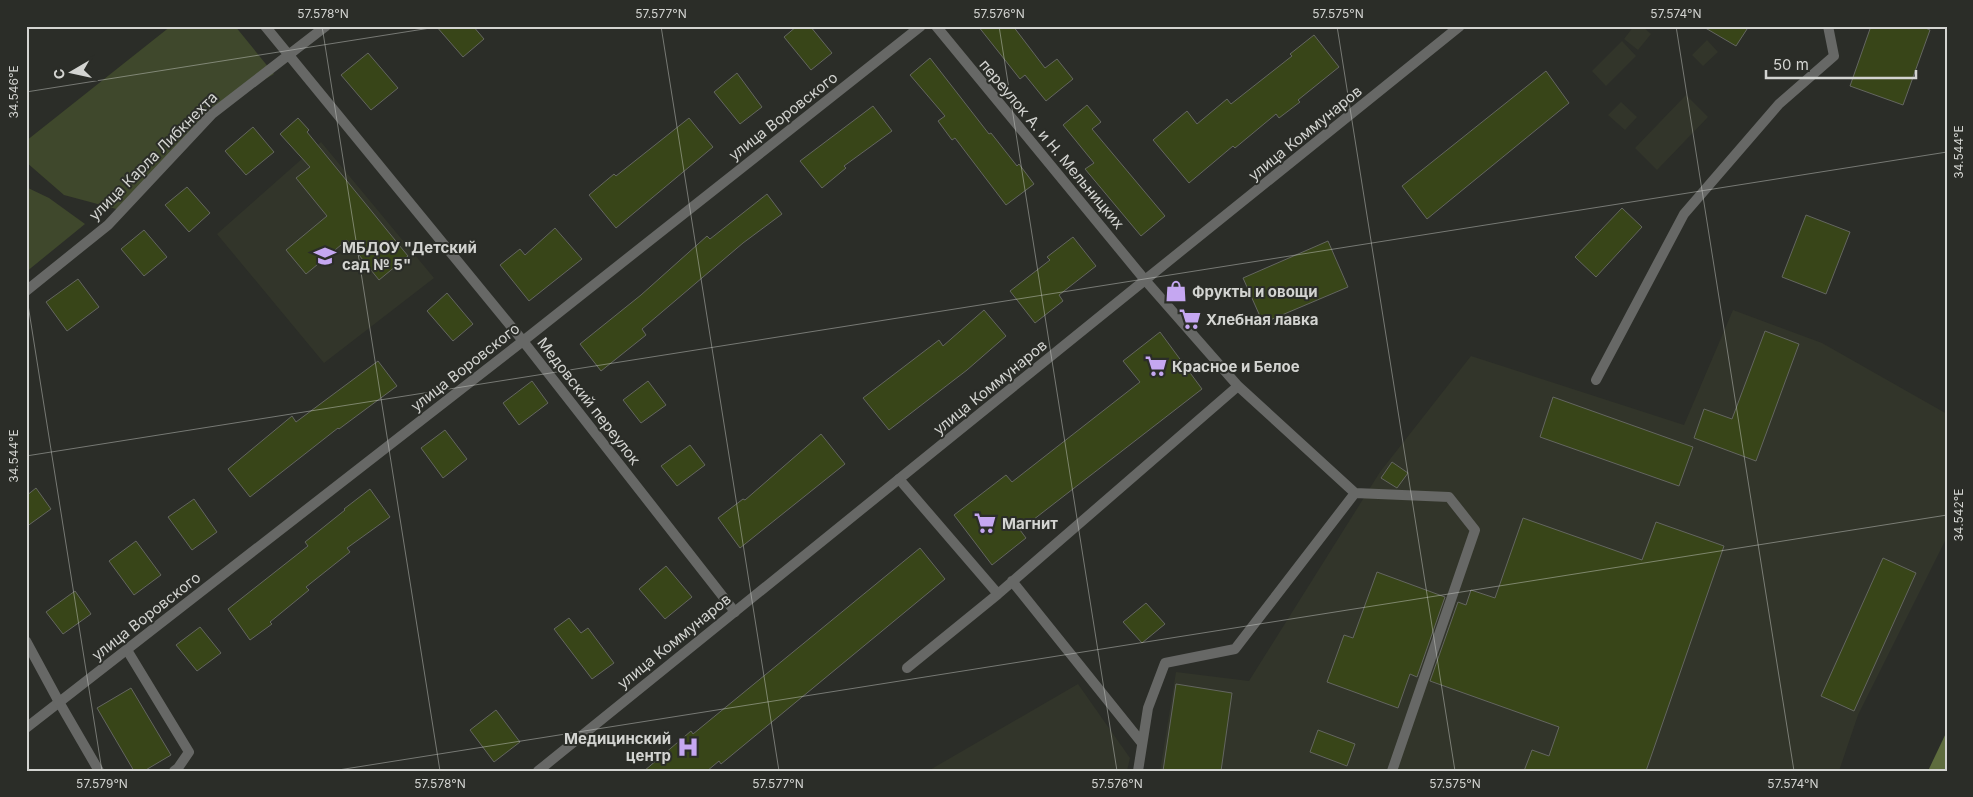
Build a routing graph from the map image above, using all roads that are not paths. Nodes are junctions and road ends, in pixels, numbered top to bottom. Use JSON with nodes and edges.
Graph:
{"nodes":[{"id":1,"x":265,"y":26,"type":"edge"},
{"id":2,"x":326,"y":26,"type":"edge"},
{"id":3,"x":921,"y":26,"type":"edge"},
{"id":4,"x":936,"y":26,"type":"edge"},
{"id":5,"x":1460,"y":26,"type":"edge"},
{"id":6,"x":1828,"y":26,"type":"edge"},
{"id":7,"x":289,"y":54,"type":"junction"},
{"id":8,"x":1146,"y":280,"type":"junction"},
{"id":9,"x":26,"y":291,"type":"edge"},
{"id":10,"x":523,"y":341,"type":"junction"},
{"id":11,"x":1596,"y":380,"type":"dead end"},
{"id":12,"x":1238,"y":386,"type":"junction"},
{"id":13,"x":899,"y":479,"type":"junction"},
{"id":14,"x":1354,"y":493,"type":"junction"},
{"id":15,"x":1012,"y":581,"type":"junction"},
{"id":16,"x":998,"y":594,"type":"junction"},
{"id":17,"x":734,"y":612,"type":"junction"},
{"id":18,"x":26,"y":641,"type":"edge"},
{"id":19,"x":127,"y":650,"type":"junction"},
{"id":20,"x":907,"y":668,"type":"dead end"},
{"id":21,"x":59,"y":702,"type":"junction"},
{"id":22,"x":26,"y":728,"type":"edge"},
{"id":23,"x":1142,"y":743,"type":"junction"},
{"id":24,"x":99,"y":771,"type":"edge"},
{"id":25,"x":174,"y":771,"type":"edge"},
{"id":26,"x":538,"y":771,"type":"edge"},
{"id":27,"x":1138,"y":771,"type":"edge"},
{"id":28,"x":1392,"y":771,"type":"edge"}],
"edges":[{"from":1,"to":7,"type":"street","name":"Медовский переулок"},
{"from":2,"to":7,"type":"street","name":"улица Карла Либкнехта"},
{"from":3,"to":10,"type":"street","name":"улица Воровского"},
{"from":4,"to":8,"type":"street","name":"переулок А. и Н. Мельницких"},
{"from":5,"to":8,"type":"street","name":"улица Коммунаров"},
{"from":6,"to":11,"type":"street"},
{"from":7,"to":9,"type":"street","name":"улица Карла Либкнехта"},
{"from":7,"to":10,"type":"street","name":"Медовский переулок"},
{"from":8,"to":12,"type":"street","name":"переулок А. и Н. Мельницких"},
{"from":8,"to":13,"type":"street","name":"улица Коммунаров"},
{"from":10,"to":17,"type":"street","name":"Медовский переулок"},
{"from":10,"to":19,"type":"street","name":"улица Воровского"},
{"from":12,"to":14,"type":"street","name":"переулок А. и Н. Мельницких"},
{"from":12,"to":15,"type":"street"},
{"from":13,"to":16,"type":"street"},
{"from":13,"to":17,"type":"street","name":"улица Коммунаров"},
{"from":14,"to":23,"type":"street"},
{"from":14,"to":28,"type":"street"},
{"from":15,"to":16,"type":"street"},
{"from":15,"to":23,"type":"street"},
{"from":16,"to":20,"type":"street"},
{"from":17,"to":26,"type":"street","name":"улица Коммунаров"},
{"from":18,"to":21,"type":"street"},
{"from":19,"to":21,"type":"street","name":"улица Воровского"},
{"from":19,"to":25,"type":"street"},
{"from":21,"to":22,"type":"street","name":"улица Воровского"},
{"from":21,"to":24,"type":"street"},
{"from":23,"to":27,"type":"street"}]}
